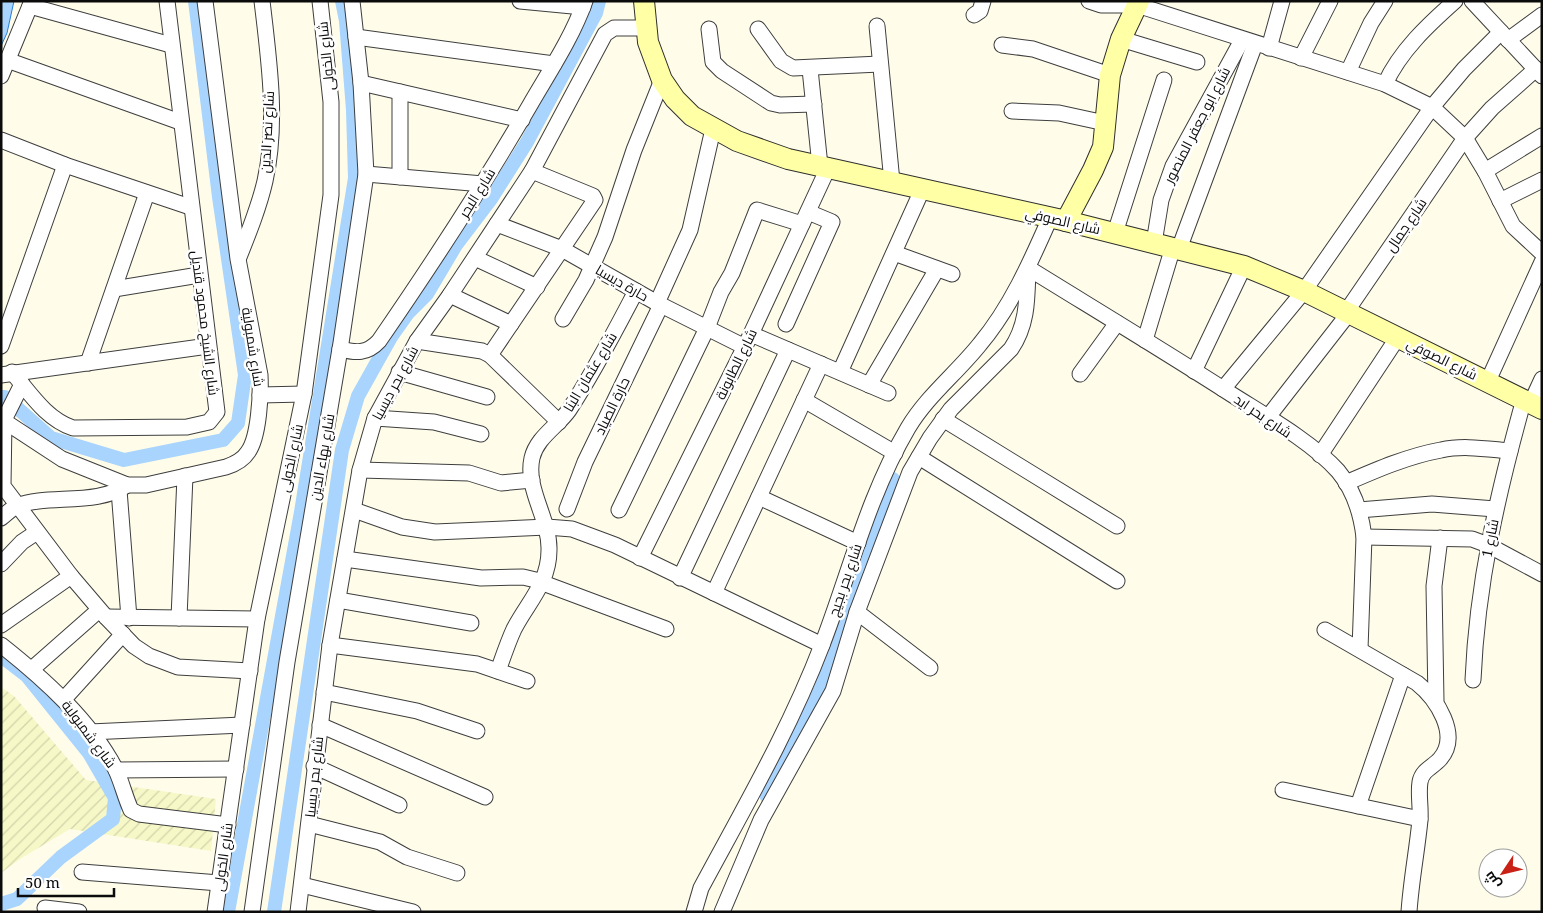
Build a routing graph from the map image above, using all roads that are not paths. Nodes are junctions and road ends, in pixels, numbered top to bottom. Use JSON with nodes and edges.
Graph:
{"nodes":[{"id":1,"x":167,"y":1,"type":"edge"},
{"id":2,"x":206,"y":1,"type":"edge"},
{"id":3,"x":262,"y":1,"type":"edge"},
{"id":4,"x":320,"y":1,"type":"edge"},
{"id":5,"x":352,"y":1,"type":"edge"},
{"id":6,"x":520,"y":1,"type":"edge"},
{"id":7,"x":644,"y":1,"type":"edge"},
{"id":8,"x":983,"y":1,"type":"edge"},
{"id":9,"x":1089,"y":1,"type":"edge"},
{"id":10,"x":1282,"y":1,"type":"edge"},
{"id":11,"x":1330,"y":1,"type":"edge"},
{"id":12,"x":1386,"y":1,"type":"edge"},
{"id":13,"x":1455,"y":1,"type":"edge"},
{"id":14,"x":1476,"y":2,"type":"edge"},
{"id":15,"x":1138,"y":3,"type":"edge"},
{"id":16,"x":31,"y":4,"type":"edge"},
{"id":17,"x":584,"y":4,"type":"edge"},
{"id":18,"x":974,"y":15,"type":"dead end"},
{"id":19,"x":1542,"y":15,"type":"edge"},
{"id":20,"x":877,"y":26,"type":"dead end"},
{"id":21,"x":646,"y":28,"type":"junction"},
{"id":22,"x":758,"y":28,"type":"dead end"},
{"id":23,"x":709,"y":29,"type":"dead end"},
{"id":24,"x":1505,"y":36,"type":"junction"},
{"id":25,"x":356,"y":37,"type":"junction"},
{"id":26,"x":1121,"y":39,"type":"junction"},
{"id":27,"x":1255,"y":44,"type":"junction"},
{"id":28,"x":171,"y":45,"type":"junction"},
{"id":29,"x":1002,"y":46,"type":"dead end"},
{"id":30,"x":1301,"y":58,"type":"junction"},
{"id":31,"x":7,"y":60,"type":"junction"},
{"id":32,"x":1197,"y":62,"type":"dead end"},
{"id":33,"x":554,"y":64,"type":"junction"},
{"id":34,"x":880,"y":64,"type":"junction"},
{"id":35,"x":810,"y":68,"type":"junction"},
{"id":36,"x":1348,"y":72,"type":"junction"},
{"id":37,"x":1540,"y":74,"type":"edge"},
{"id":38,"x":1110,"y":75,"type":"junction"},
{"id":39,"x":1,"y":76,"type":"edge"},
{"id":40,"x":662,"y":80,"type":"junction"},
{"id":41,"x":1164,"y":80,"type":"dead end"},
{"id":42,"x":361,"y":83,"type":"junction"},
{"id":43,"x":1386,"y":84,"type":"junction"},
{"id":44,"x":400,"y":92,"type":"junction"},
{"id":45,"x":814,"y":104,"type":"junction"},
{"id":46,"x":1432,"y":107,"type":"junction"},
{"id":47,"x":1012,"y":111,"type":"dead end"},
{"id":48,"x":522,"y":120,"type":"junction"},
{"id":49,"x":180,"y":122,"type":"junction"},
{"id":50,"x":1105,"y":123,"type":"junction"},
{"id":51,"x":713,"y":129,"type":"junction"},
{"id":52,"x":1542,"y":136,"type":"edge"},
{"id":53,"x":1465,"y":138,"type":"junction"},
{"id":54,"x":1,"y":140,"type":"edge"},
{"id":55,"x":65,"y":165,"type":"junction"},
{"id":56,"x":824,"y":167,"type":"junction"},
{"id":57,"x":532,"y":171,"type":"junction"},
{"id":58,"x":1486,"y":171,"type":"junction"},
{"id":59,"x":366,"y":174,"type":"junction"},
{"id":60,"x":400,"y":177,"type":"junction"},
{"id":61,"x":1542,"y":180,"type":"edge"},
{"id":62,"x":892,"y":182,"type":"junction"},
{"id":63,"x":483,"y":184,"type":"junction"},
{"id":64,"x":922,"y":190,"type":"junction"},
{"id":65,"x":147,"y":193,"type":"junction"},
{"id":66,"x":1500,"y":201,"type":"junction"},
{"id":67,"x":190,"y":208,"type":"junction"},
{"id":68,"x":805,"y":218,"type":"junction"},
{"id":69,"x":1058,"y":220,"type":"junction"},
{"id":70,"x":497,"y":224,"type":"junction"},
{"id":71,"x":1115,"y":234,"type":"junction"},
{"id":72,"x":1168,"y":246,"type":"junction"},
{"id":73,"x":562,"y":249,"type":"junction"},
{"id":74,"x":894,"y":253,"type":"junction"},
{"id":75,"x":1542,"y":253,"type":"edge"},
{"id":76,"x":475,"y":258,"type":"junction"},
{"id":77,"x":238,"y":259,"type":"junction"},
{"id":78,"x":1542,"y":262,"type":"edge"},
{"id":79,"x":592,"y":266,"type":"junction"},
{"id":80,"x":1244,"y":266,"type":"junction"},
{"id":81,"x":1028,"y":268,"type":"junction"},
{"id":82,"x":937,"y":269,"type":"junction"},
{"id":83,"x":952,"y":274,"type":"dead end"},
{"id":84,"x":199,"y":275,"type":"junction"},
{"id":85,"x":537,"y":287,"type":"junction"},
{"id":86,"x":114,"y":289,"type":"junction"},
{"id":87,"x":636,"y":291,"type":"junction"},
{"id":88,"x":1304,"y":291,"type":"junction"},
{"id":89,"x":450,"y":295,"type":"junction"},
{"id":90,"x":659,"y":304,"type":"junction"},
{"id":91,"x":1348,"y":312,"type":"junction"},
{"id":92,"x":563,"y":319,"type":"dead end"},
{"id":93,"x":1117,"y":323,"type":"junction"},
{"id":94,"x":511,"y":324,"type":"junction"},
{"id":95,"x":786,"y":324,"type":"dead end"},
{"id":96,"x":707,"y":328,"type":"junction"},
{"id":97,"x":1398,"y":337,"type":"junction"},
{"id":98,"x":1144,"y":340,"type":"junction"},
{"id":99,"x":417,"y":341,"type":"junction"},
{"id":100,"x":748,"y":341,"type":"junction"},
{"id":101,"x":1,"y":346,"type":"edge"},
{"id":102,"x":208,"y":346,"type":"junction"},
{"id":103,"x":340,"y":349,"type":"junction"},
{"id":104,"x":788,"y":350,"type":"junction"},
{"id":105,"x":490,"y":355,"type":"junction"},
{"id":106,"x":88,"y":363,"type":"junction"},
{"id":107,"x":821,"y":364,"type":"junction"},
{"id":108,"x":1194,"y":371,"type":"junction"},
{"id":109,"x":399,"y":372,"type":"junction"},
{"id":110,"x":840,"y":372,"type":"junction"},
{"id":111,"x":7,"y":374,"type":"edge"},
{"id":112,"x":1080,"y":374,"type":"dead end"},
{"id":113,"x":950,"y":376,"type":"junction"},
{"id":114,"x":1542,"y":379,"type":"edge"},
{"id":115,"x":1488,"y":381,"type":"junction"},
{"id":116,"x":22,"y":384,"type":"junction"},
{"id":117,"x":869,"y":385,"type":"junction"},
{"id":118,"x":1223,"y":389,"type":"junction"},
{"id":119,"x":970,"y":390,"type":"junction"},
{"id":120,"x":888,"y":393,"type":"dead end"},
{"id":121,"x":260,"y":394,"type":"junction"},
{"id":122,"x":304,"y":394,"type":"junction"},
{"id":123,"x":487,"y":397,"type":"dead end"},
{"id":124,"x":804,"y":400,"type":"junction"},
{"id":125,"x":1532,"y":404,"type":"edge"},
{"id":126,"x":1268,"y":417,"type":"junction"},
{"id":127,"x":375,"y":418,"type":"junction"},
{"id":128,"x":943,"y":419,"type":"junction"},
{"id":129,"x":3,"y":420,"type":"edge"},
{"id":130,"x":559,"y":422,"type":"junction"},
{"id":131,"x":481,"y":434,"type":"dead end"},
{"id":132,"x":1510,"y":451,"type":"junction"},
{"id":133,"x":1320,"y":455,"type":"junction"},
{"id":134,"x":893,"y":457,"type":"junction"},
{"id":135,"x":919,"y":457,"type":"junction"},
{"id":136,"x":360,"y":470,"type":"junction"},
{"id":137,"x":910,"y":472,"type":"junction"},
{"id":138,"x":185,"y":476,"type":"junction"},
{"id":139,"x":532,"y":480,"type":"junction"},
{"id":140,"x":1346,"y":482,"type":"junction"},
{"id":141,"x":2,"y":486,"type":"edge"},
{"id":142,"x":123,"y":487,"type":"junction"},
{"id":143,"x":759,"y":497,"type":"junction"},
{"id":144,"x":17,"y":506,"type":"junction"},
{"id":145,"x":567,"y":509,"type":"dead end"},
{"id":146,"x":1495,"y":509,"type":"junction"},
{"id":147,"x":354,"y":510,"type":"junction"},
{"id":148,"x":619,"y":510,"type":"dead end"},
{"id":149,"x":1359,"y":510,"type":"junction"},
{"id":150,"x":1,"y":518,"type":"edge"},
{"id":151,"x":1116,"y":526,"type":"dead end"},
{"id":152,"x":547,"y":527,"type":"junction"},
{"id":153,"x":37,"y":532,"type":"junction"},
{"id":154,"x":1364,"y":537,"type":"junction"},
{"id":155,"x":1440,"y":538,"type":"junction"},
{"id":156,"x":858,"y":543,"type":"junction"},
{"id":157,"x":1488,"y":545,"type":"junction"},
{"id":158,"x":345,"y":558,"type":"junction"},
{"id":159,"x":640,"y":558,"type":"junction"},
{"id":160,"x":1,"y":564,"type":"edge"},
{"id":161,"x":1542,"y":574,"type":"edge"},
{"id":162,"x":71,"y":576,"type":"junction"},
{"id":163,"x":680,"y":578,"type":"junction"},
{"id":164,"x":1117,"y":581,"type":"dead end"},
{"id":165,"x":543,"y":582,"type":"junction"},
{"id":166,"x":714,"y":593,"type":"junction"},
{"id":167,"x":338,"y":600,"type":"junction"},
{"id":168,"x":857,"y":612,"type":"junction"},
{"id":169,"x":103,"y":614,"type":"junction"},
{"id":170,"x":129,"y":618,"type":"junction"},
{"id":171,"x":179,"y":618,"type":"junction"},
{"id":172,"x":257,"y":620,"type":"junction"},
{"id":173,"x":471,"y":623,"type":"dead end"},
{"id":174,"x":1,"y":624,"type":"edge"},
{"id":175,"x":666,"y":629,"type":"dead end"},
{"id":176,"x":1325,"y":630,"type":"dead end"},
{"id":177,"x":123,"y":634,"type":"junction"},
{"id":178,"x":1,"y":645,"type":"edge"},
{"id":179,"x":330,"y":645,"type":"junction"},
{"id":180,"x":822,"y":645,"type":"junction"},
{"id":181,"x":1360,"y":649,"type":"junction"},
{"id":182,"x":930,"y":668,"type":"dead end"},
{"id":183,"x":32,"y":669,"type":"junction"},
{"id":184,"x":250,"y":671,"type":"junction"},
{"id":185,"x":498,"y":671,"type":"junction"},
{"id":186,"x":1404,"y":675,"type":"junction"},
{"id":187,"x":1473,"y":680,"type":"dead end"},
{"id":188,"x":527,"y":681,"type":"dead end"},
{"id":189,"x":324,"y":692,"type":"junction"},
{"id":190,"x":64,"y":699,"type":"junction"},
{"id":191,"x":1436,"y":701,"type":"junction"},
{"id":192,"x":242,"y":725,"type":"junction"},
{"id":193,"x":320,"y":725,"type":"junction"},
{"id":194,"x":477,"y":731,"type":"dead end"},
{"id":195,"x":90,"y":732,"type":"junction"},
{"id":196,"x":314,"y":766,"type":"junction"},
{"id":197,"x":236,"y":769,"type":"junction"},
{"id":198,"x":116,"y":770,"type":"junction"},
{"id":199,"x":1283,"y":790,"type":"dead end"},
{"id":200,"x":485,"y":797,"type":"dead end"},
{"id":201,"x":399,"y":805,"type":"dead end"},
{"id":202,"x":1358,"y":806,"type":"junction"},
{"id":203,"x":1420,"y":820,"type":"junction"},
{"id":204,"x":309,"y":824,"type":"junction"},
{"id":205,"x":228,"y":825,"type":"junction"},
{"id":206,"x":82,"y":872,"type":"dead end"},
{"id":207,"x":457,"y":873,"type":"dead end"},
{"id":208,"x":219,"y":883,"type":"junction"},
{"id":209,"x":302,"y":885,"type":"junction"},
{"id":210,"x":45,"y":908,"type":"dead end"},
{"id":211,"x":79,"y":912,"type":"edge"},
{"id":212,"x":215,"y":912,"type":"edge"},
{"id":213,"x":252,"y":912,"type":"edge"},
{"id":214,"x":298,"y":912,"type":"edge"},
{"id":215,"x":414,"y":912,"type":"edge"},
{"id":216,"x":694,"y":912,"type":"edge"},
{"id":217,"x":722,"y":912,"type":"edge"},
{"id":218,"x":1409,"y":912,"type":"edge"}],
"edges":[{"from":1,"to":28,"type":"street","name":"شارع الشيخ محمود قنديل"},
{"from":2,"to":77,"type":"street","name":"شارع شمبولية"},
{"from":3,"to":77,"type":"street","name":"شارع نصر الدين"},
{"from":4,"to":122,"type":"street","name":"شارع الخولى"},
{"from":5,"to":25,"type":"street","name":"شارع بهاء الدين"},
{"from":6,"to":17,"type":"street"},
{"from":7,"to":21,"type":"street","name":"شارع الصوفي"},
{"from":8,"to":18,"type":"street"},
{"from":9,"to":15,"type":"street"},
{"from":10,"to":27,"type":"street"},
{"from":11,"to":30,"type":"street"},
{"from":12,"to":36,"type":"street"},
{"from":13,"to":43,"type":"street"},
{"from":14,"to":24,"type":"street"},
{"from":15,"to":26,"type":"street"},
{"from":15,"to":27,"type":"street"},
{"from":16,"to":28,"type":"street"},
{"from":16,"to":31,"type":"street"},
{"from":17,"to":33,"type":"street","name":"شارع البحر"},
{"from":19,"to":24,"type":"street"},
{"from":20,"to":34,"type":"street"},
{"from":21,"to":40,"type":"street","name":"شارع الصوفي"},
{"from":21,"to":57,"type":"street","name":"شارع بحر ديسيا"},
{"from":22,"to":35,"type":"street"},
{"from":23,"to":45,"type":"street"},
{"from":24,"to":37,"type":"street"},
{"from":24,"to":46,"type":"street"},
{"from":25,"to":33,"type":"street"},
{"from":25,"to":42,"type":"street","name":"شارع بهاء الدين"},
{"from":26,"to":32,"type":"street"},
{"from":26,"to":38,"type":"street"},
{"from":27,"to":30,"type":"street"},
{"from":27,"to":72,"type":"street"},
{"from":27,"to":72,"type":"street","name":"شارع ابو جعفر المنصور"},
{"from":28,"to":49,"type":"street","name":"شارع الشيخ محمود قنديل"},
{"from":29,"to":38,"type":"street"},
{"from":30,"to":36,"type":"street"},
{"from":31,"to":39,"type":"street"},
{"from":31,"to":49,"type":"street"},
{"from":33,"to":48,"type":"street","name":"شارع البحر"},
{"from":34,"to":35,"type":"street"},
{"from":34,"to":62,"type":"street"},
{"from":35,"to":45,"type":"street"},
{"from":36,"to":43,"type":"street"},
{"from":37,"to":53,"type":"street","name":"شارع جمال"},
{"from":38,"to":50,"type":"street"},
{"from":40,"to":51,"type":"street","name":"شارع الصوفي"},
{"from":40,"to":79,"type":"street"},
{"from":41,"to":71,"type":"street"},
{"from":42,"to":44,"type":"street"},
{"from":42,"to":59,"type":"street","name":"شارع بهاء الدين"},
{"from":43,"to":46,"type":"street"},
{"from":44,"to":48,"type":"street"},
{"from":44,"to":60,"type":"street"},
{"from":45,"to":56,"type":"street"},
{"from":46,"to":53,"type":"street"},
{"from":46,"to":88,"type":"street"},
{"from":47,"to":50,"type":"street"},
{"from":48,"to":63,"type":"street","name":"شارع البحر"},
{"from":49,"to":67,"type":"street","name":"شارع الشيخ محمود قنديل"},
{"from":50,"to":69,"type":"street"},
{"from":51,"to":56,"type":"street","name":"شارع الصوفي"},
{"from":51,"to":90,"type":"street","name":"حارة الصياد"},
{"from":52,"to":58,"type":"street"},
{"from":53,"to":58,"type":"street"},
{"from":53,"to":91,"type":"street","name":"شارع جمال"},
{"from":54,"to":55,"type":"street"},
{"from":55,"to":65,"type":"street"},
{"from":55,"to":101,"type":"street"},
{"from":56,"to":62,"type":"street","name":"شارع الصوفي"},
{"from":56,"to":68,"type":"street","name":"شارع الطابونة"},
{"from":57,"to":70,"type":"street","name":"شارع بحر ديسيا"},
{"from":57,"to":73,"type":"street"},
{"from":58,"to":66,"type":"street"},
{"from":59,"to":60,"type":"street"},
{"from":59,"to":103,"type":"street","name":"شارع بهاء الدين"},
{"from":60,"to":63,"type":"street"},
{"from":61,"to":66,"type":"street"},
{"from":62,"to":64,"type":"street","name":"شارع الصوفي"},
{"from":63,"to":103,"type":"street","name":"شارع البحر"},
{"from":64,"to":69,"type":"street","name":"شارع الصوفي"},
{"from":64,"to":74,"type":"street"},
{"from":65,"to":67,"type":"street"},
{"from":65,"to":86,"type":"street"},
{"from":66,"to":75,"type":"street"},
{"from":67,"to":84,"type":"street","name":"شارع الشيخ محمود قنديل"},
{"from":68,"to":95,"type":"street"},
{"from":68,"to":96,"type":"street"},
{"from":68,"to":100,"type":"street","name":"شارع الطابونة"},
{"from":69,"to":71,"type":"street","name":"شارع الصوفي"},
{"from":69,"to":81,"type":"street","name":"شارع بحر بجيج"},
{"from":70,"to":73,"type":"street","name":"حارة ديسيا"},
{"from":70,"to":76,"type":"street","name":"شارع بحر ديسيا"},
{"from":71,"to":72,"type":"street","name":"شارع الصوفي"},
{"from":72,"to":80,"type":"street","name":"شارع الصوفي"},
{"from":72,"to":98,"type":"street"},
{"from":73,"to":79,"type":"street","name":"حارة ديسيا"},
{"from":73,"to":85,"type":"street"},
{"from":74,"to":82,"type":"street"},
{"from":74,"to":110,"type":"street"},
{"from":76,"to":85,"type":"street"},
{"from":76,"to":89,"type":"street","name":"شارع بحر ديسيا"},
{"from":77,"to":121,"type":"street","name":"شارع شمبولية"},
{"from":78,"to":115,"type":"street"},
{"from":79,"to":87,"type":"street","name":"حارة ديسيا"},
{"from":79,"to":92,"type":"street"},
{"from":80,"to":88,"type":"street","name":"شارع الصوفي"},
{"from":80,"to":108,"type":"street"},
{"from":81,"to":93,"type":"street","name":"شارع بحر ايد"},
{"from":81,"to":113,"type":"street","name":"شارع بحر بجيج"},
{"from":81,"to":119,"type":"street","name":"شارع بحر بجيج"},
{"from":82,"to":83,"type":"street"},
{"from":82,"to":117,"type":"street"},
{"from":84,"to":86,"type":"street"},
{"from":84,"to":102,"type":"street","name":"شارع الشيخ محمود قنديل"},
{"from":85,"to":94,"type":"street"},
{"from":86,"to":106,"type":"street"},
{"from":87,"to":90,"type":"street","name":"حارة ديسيا"},
{"from":87,"to":130,"type":"street","name":"شارع عثمان البنا"},
{"from":88,"to":91,"type":"street","name":"شارع الصوفي"},
{"from":88,"to":118,"type":"street"},
{"from":89,"to":94,"type":"street"},
{"from":89,"to":99,"type":"street","name":"شارع بحر ديسيا"},
{"from":90,"to":96,"type":"street","name":"حارة ديسيا"},
{"from":90,"to":145,"type":"street","name":"حارة الصياد"},
{"from":91,"to":97,"type":"street","name":"شارع الصوفي"},
{"from":91,"to":126,"type":"street","name":"شارع جمال"},
{"from":93,"to":98,"type":"street","name":"شارع بحر ايد"},
{"from":93,"to":112,"type":"street"},
{"from":94,"to":105,"type":"street"},
{"from":96,"to":100,"type":"street","name":"حارة ديسيا"},
{"from":96,"to":148,"type":"street"},
{"from":97,"to":115,"type":"street","name":"شارع الصوفي"},
{"from":97,"to":133,"type":"street"},
{"from":98,"to":108,"type":"street","name":"شارع بحر ايد"},
{"from":99,"to":105,"type":"street"},
{"from":99,"to":109,"type":"street","name":"شارع بحر ديسيا"},
{"from":100,"to":104,"type":"street","name":"حارة ديسيا"},
{"from":100,"to":159,"type":"street","name":"شارع الطابونة"},
{"from":102,"to":106,"type":"street"},
{"from":102,"to":116,"type":"street","name":"شارع الشيخ محمود قنديل"},
{"from":103,"to":213,"type":"street","name":"شارع بهاء الدين"},
{"from":104,"to":107,"type":"street","name":"حارة ديسيا"},
{"from":104,"to":163,"type":"street"},
{"from":105,"to":130,"type":"street"},
{"from":106,"to":111,"type":"street"},
{"from":107,"to":110,"type":"street","name":"حارة ديسيا"},
{"from":107,"to":124,"type":"street"},
{"from":108,"to":118,"type":"street","name":"شارع بحر ايد"},
{"from":109,"to":123,"type":"street"},
{"from":109,"to":127,"type":"street","name":"شارع بحر ديسيا"},
{"from":110,"to":117,"type":"street","name":"حارة ديسيا"},
{"from":111,"to":116,"type":"street","name":"شارع الشيخ محمود قنديل"},
{"from":113,"to":119,"type":"street"},
{"from":113,"to":134,"type":"street","name":"شارع بحر بجيج"},
{"from":114,"to":125,"type":"street","name":"شارع 1"},
{"from":115,"to":125,"type":"street","name":"شارع الصوفي"},
{"from":116,"to":129,"type":"street"},
{"from":117,"to":120,"type":"street","name":"حارة ديسيا"},
{"from":118,"to":126,"type":"street","name":"شارع بحر ايد"},
{"from":119,"to":128,"type":"street","name":"شارع بحر بجيج"},
{"from":121,"to":122,"type":"street"},
{"from":121,"to":138,"type":"street","name":"شارع شمبولية"},
{"from":122,"to":172,"type":"street","name":"شارع الخولى"},
{"from":124,"to":134,"type":"street"},
{"from":124,"to":143,"type":"street"},
{"from":125,"to":132,"type":"street","name":"شارع 1"},
{"from":126,"to":133,"type":"street","name":"شارع بحر ايد"},
{"from":127,"to":131,"type":"street"},
{"from":127,"to":136,"type":"street","name":"شارع بحر ديسيا"},
{"from":128,"to":135,"type":"street","name":"شارع بحر بجيج"},
{"from":128,"to":151,"type":"street"},
{"from":129,"to":141,"type":"street"},
{"from":129,"to":142,"type":"street","name":"شارع شمبولية"},
{"from":130,"to":139,"type":"street","name":"شارع عثمان البنا"},
{"from":132,"to":140,"type":"street"},
{"from":132,"to":146,"type":"street","name":"شارع 1"},
{"from":133,"to":140,"type":"street","name":"شارع بحر ايد"},
{"from":134,"to":137,"type":"street"},
{"from":134,"to":156,"type":"street","name":"شارع بحر بجيج"},
{"from":135,"to":137,"type":"street","name":"شارع بحر بجيج"},
{"from":135,"to":164,"type":"street"},
{"from":136,"to":139,"type":"street"},
{"from":136,"to":147,"type":"street","name":"شارع بحر ديسيا"},
{"from":137,"to":168,"type":"street","name":"شارع بحر بجيج"},
{"from":138,"to":142,"type":"street","name":"شارع شمبولية"},
{"from":138,"to":171,"type":"street"},
{"from":139,"to":152,"type":"street","name":"شارع عثمان البنا"},
{"from":140,"to":149,"type":"street","name":"شارع بحر ايد"},
{"from":141,"to":144,"type":"street"},
{"from":142,"to":144,"type":"street"},
{"from":142,"to":170,"type":"street"},
{"from":143,"to":156,"type":"street"},
{"from":143,"to":166,"type":"street"},
{"from":144,"to":150,"type":"street"},
{"from":144,"to":153,"type":"street"},
{"from":146,"to":149,"type":"street"},
{"from":146,"to":157,"type":"street","name":"شارع 1"},
{"from":147,"to":152,"type":"street"},
{"from":147,"to":158,"type":"street","name":"شارع بحر ديسيا"},
{"from":149,"to":154,"type":"street","name":"شارع بحر ايد"},
{"from":152,"to":159,"type":"street"},
{"from":152,"to":165,"type":"street","name":"شارع عثمان البنا"},
{"from":153,"to":160,"type":"street"},
{"from":153,"to":162,"type":"street"},
{"from":154,"to":155,"type":"street"},
{"from":154,"to":181,"type":"street","name":"شارع بحر ايد"},
{"from":155,"to":157,"type":"street"},
{"from":155,"to":191,"type":"street"},
{"from":156,"to":180,"type":"street","name":"شارع بحر بجيج"},
{"from":157,"to":161,"type":"street"},
{"from":157,"to":187,"type":"street","name":"شارع 1"},
{"from":158,"to":165,"type":"street"},
{"from":158,"to":167,"type":"street","name":"شارع بحر ديسيا"},
{"from":159,"to":163,"type":"street"},
{"from":162,"to":169,"type":"street"},
{"from":162,"to":174,"type":"street"},
{"from":163,"to":166,"type":"street"},
{"from":165,"to":175,"type":"street"},
{"from":165,"to":185,"type":"street","name":"شارع عثمان البنا"},
{"from":166,"to":180,"type":"street"},
{"from":167,"to":173,"type":"street"},
{"from":167,"to":179,"type":"street","name":"شارع بحر ديسيا"},
{"from":168,"to":182,"type":"street"},
{"from":168,"to":217,"type":"street","name":"شارع بحر بجيج"},
{"from":169,"to":170,"type":"street"},
{"from":169,"to":177,"type":"street"},
{"from":169,"to":183,"type":"street"},
{"from":170,"to":171,"type":"street"},
{"from":171,"to":172,"type":"street"},
{"from":172,"to":184,"type":"street","name":"شارع الخولى"},
{"from":176,"to":181,"type":"street"},
{"from":177,"to":184,"type":"street"},
{"from":177,"to":190,"type":"street"},
{"from":178,"to":183,"type":"street","name":"شارع شمبولية"},
{"from":179,"to":185,"type":"street"},
{"from":179,"to":189,"type":"street","name":"شارع بحر ديسيا"},
{"from":180,"to":216,"type":"street","name":"شارع بحر بجيج"},
{"from":181,"to":186,"type":"street"},
{"from":183,"to":190,"type":"street","name":"شارع شمبولية"},
{"from":184,"to":192,"type":"street","name":"شارع الخولى"},
{"from":185,"to":188,"type":"street"},
{"from":186,"to":191,"type":"street"},
{"from":186,"to":202,"type":"street"},
{"from":189,"to":193,"type":"street","name":"شارع بحر ديسيا"},
{"from":189,"to":194,"type":"street"},
{"from":190,"to":195,"type":"street","name":"شارع شمبولية"},
{"from":191,"to":203,"type":"street"},
{"from":192,"to":195,"type":"street"},
{"from":192,"to":197,"type":"street","name":"شارع الخولى"},
{"from":193,"to":196,"type":"street","name":"شارع بحر ديسيا"},
{"from":193,"to":200,"type":"street"},
{"from":195,"to":198,"type":"street","name":"شارع شمبولية"},
{"from":196,"to":201,"type":"street"},
{"from":196,"to":204,"type":"street","name":"شارع بحر ديسيا"},
{"from":197,"to":198,"type":"street"},
{"from":197,"to":205,"type":"street","name":"شارع الخولى"},
{"from":198,"to":205,"type":"street","name":"شارع شمبولية"},
{"from":199,"to":202,"type":"street"},
{"from":202,"to":203,"type":"street"},
{"from":203,"to":218,"type":"street"},
{"from":204,"to":207,"type":"street"},
{"from":204,"to":209,"type":"street","name":"شارع بحر ديسيا"},
{"from":205,"to":208,"type":"street","name":"شارع الخولى"},
{"from":206,"to":208,"type":"street"},
{"from":208,"to":212,"type":"street","name":"شارع الخولى"},
{"from":209,"to":214,"type":"street","name":"شارع بحر ديسيا"},
{"from":209,"to":215,"type":"street"},
{"from":210,"to":211,"type":"street"}]}
